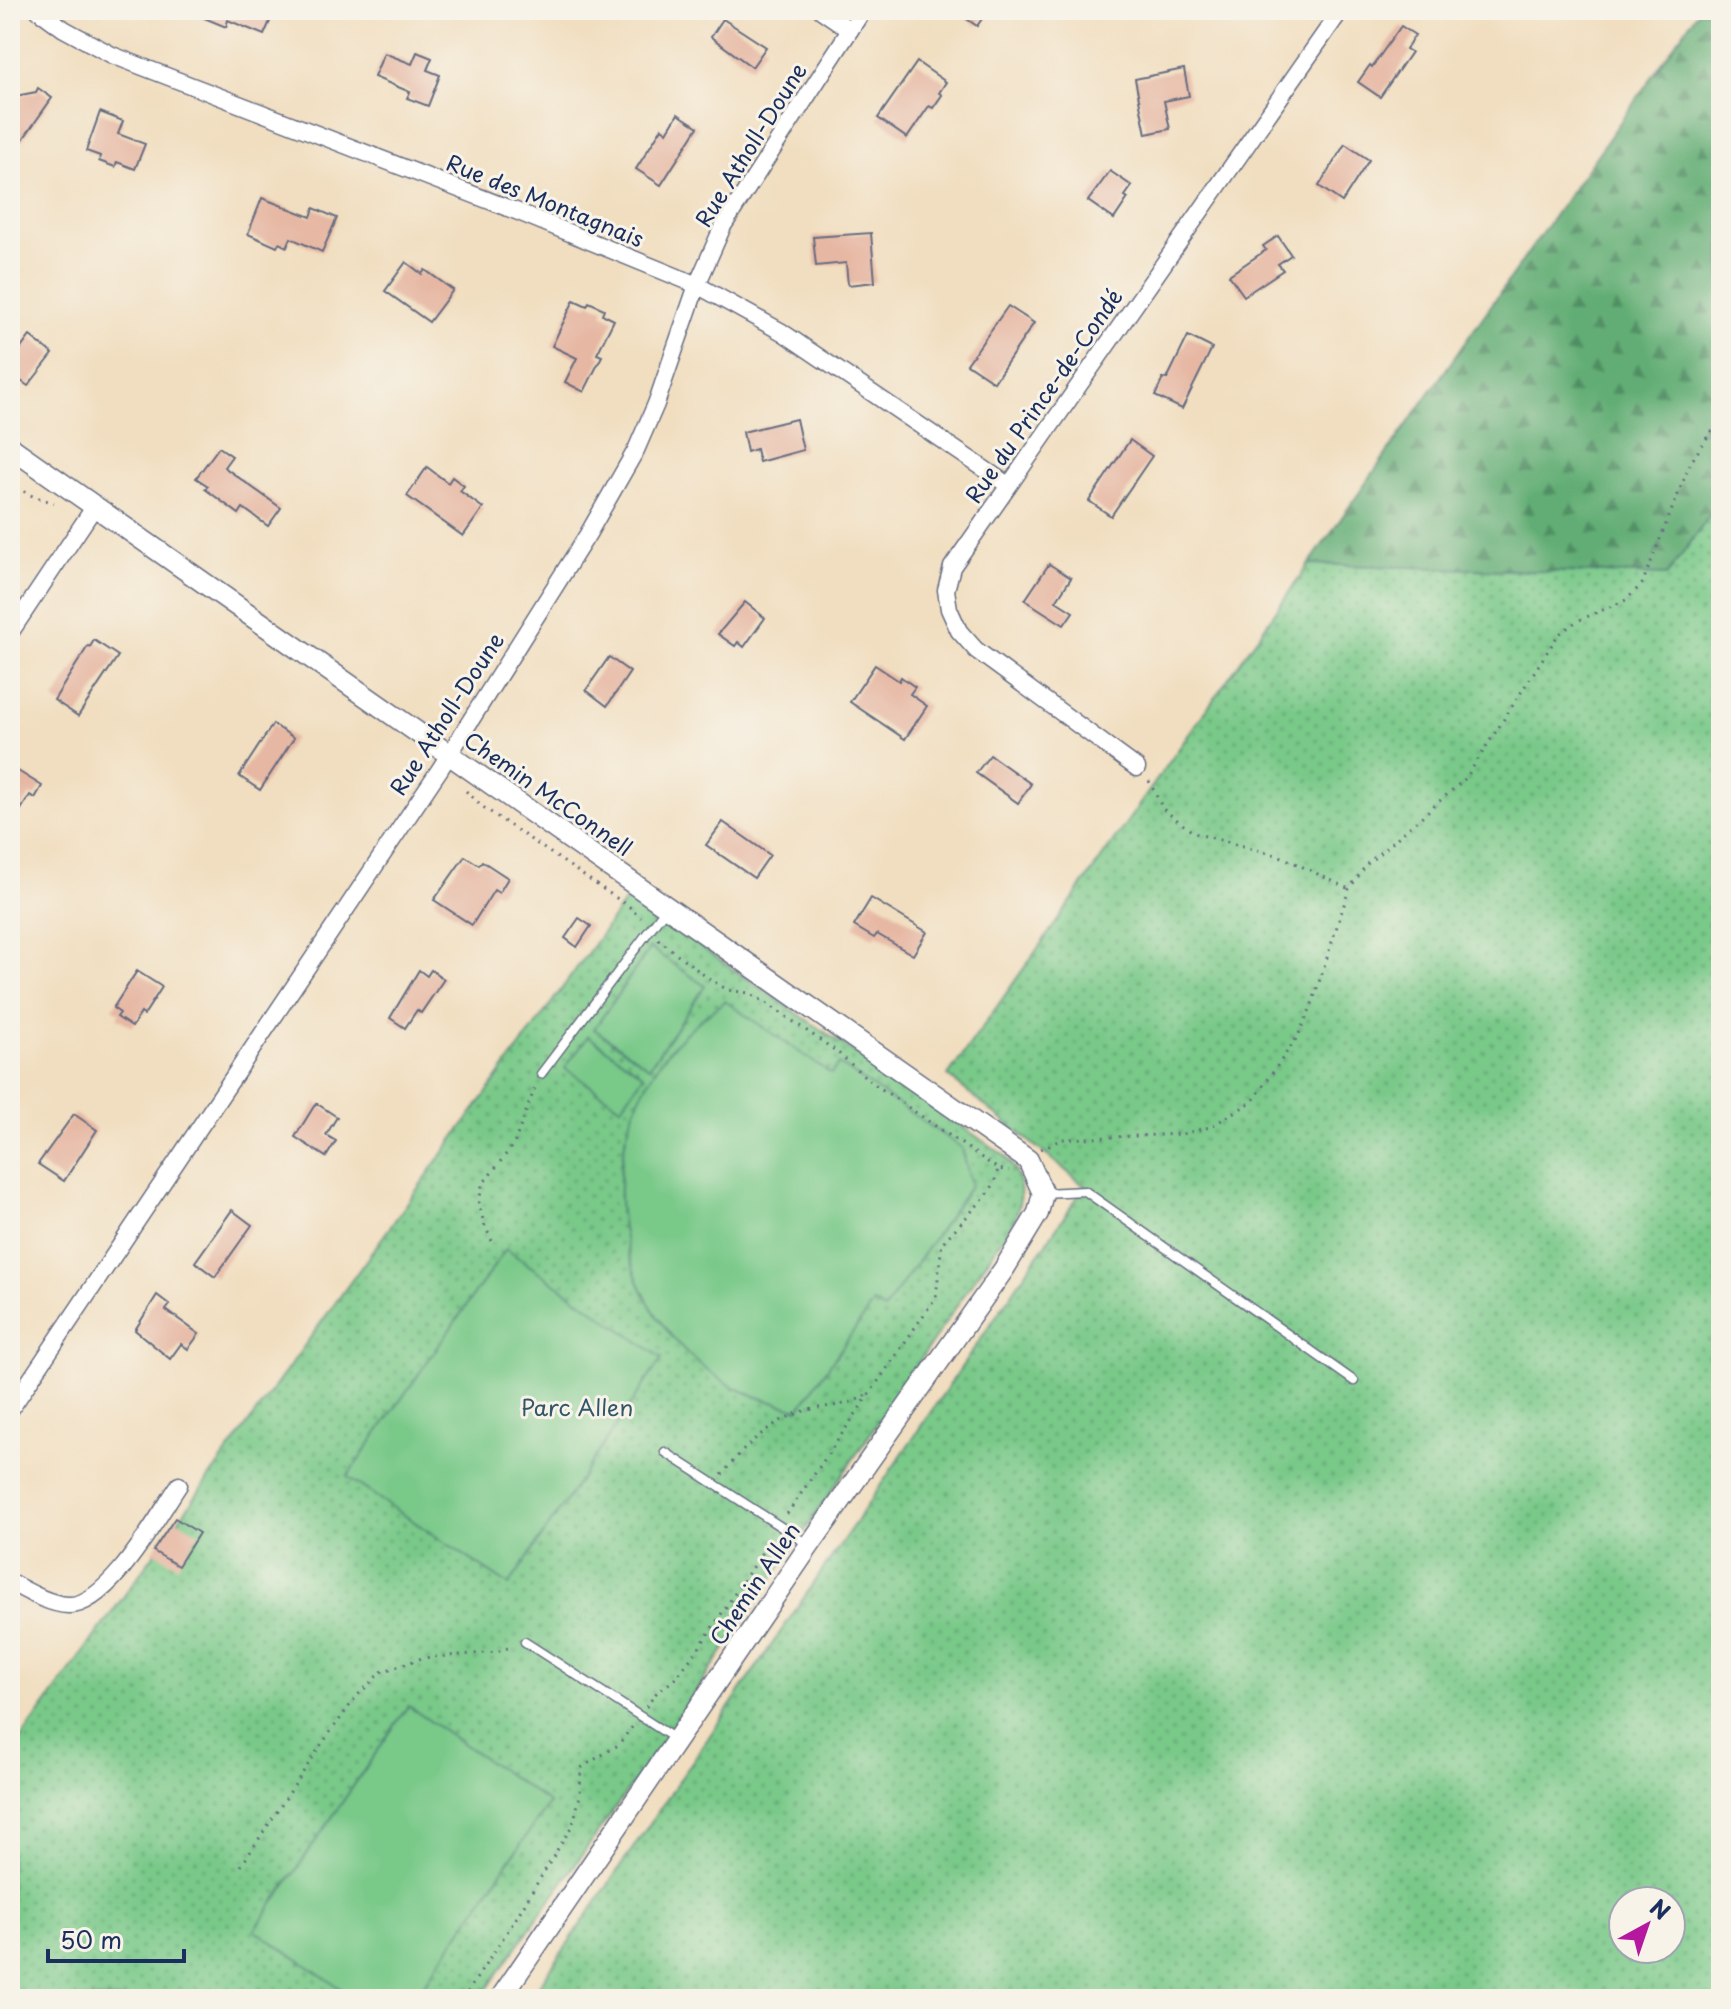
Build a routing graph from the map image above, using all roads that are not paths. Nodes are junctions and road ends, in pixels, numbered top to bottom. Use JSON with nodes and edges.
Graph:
{"nodes":[{"id":1,"x":38,"y":10,"type":"edge"},
{"id":2,"x":821,"y":10,"type":"edge"},
{"id":3,"x":863,"y":10,"type":"edge"},
{"id":4,"x":1341,"y":10,"type":"edge"},
{"id":5,"x":850,"y":30,"type":"junction"},
{"id":6,"x":697,"y":285,"type":"junction"},
{"id":7,"x":10,"y":447,"type":"edge"},
{"id":8,"x":1008,"y":485,"type":"junction"},
{"id":9,"x":95,"y":506,"type":"junction"},
{"id":10,"x":10,"y":633,"type":"edge"},
{"id":11,"x":444,"y":762,"type":"junction"},
{"id":12,"x":1137,"y":768,"type":"road end"},
{"id":13,"x":667,"y":906,"type":"junction"},
{"id":14,"x":541,"y":1074,"type":"road end"},
{"id":15,"x":1043,"y":1193,"type":"junction"},
{"id":16,"x":1354,"y":1381,"type":"dead end"},
{"id":17,"x":10,"y":1410,"type":"edge"},
{"id":18,"x":665,"y":1452,"type":"dead end"},
{"id":19,"x":179,"y":1485,"type":"dead end"},
{"id":20,"x":809,"y":1546,"type":"junction"},
{"id":21,"x":10,"y":1582,"type":"edge"},
{"id":22,"x":525,"y":1642,"type":"road end"},
{"id":23,"x":678,"y":1740,"type":"junction"},
{"id":24,"x":500,"y":1999,"type":"edge"}],
"edges":[{"from":1,"to":6,"type":"street","name":"Rue des Montagnais"},
{"from":2,"to":5,"type":"street"},
{"from":3,"to":5,"type":"street","name":"Rue Atholl-Doune"},
{"from":4,"to":8,"type":"street","name":"Rue du Prince-de-Condé"},
{"from":5,"to":6,"type":"street","name":"Rue Atholl-Doune"},
{"from":6,"to":8,"type":"street","name":"Rue des Montagnais"},
{"from":6,"to":11,"type":"street","name":"Rue Atholl-Doune"},
{"from":7,"to":9,"type":"street","name":"Chemin McConnell"},
{"from":8,"to":12,"type":"street","name":"Rue du Prince-de-Condé"},
{"from":9,"to":10,"type":"street"},
{"from":9,"to":11,"type":"street","name":"Chemin McConnell"},
{"from":11,"to":13,"type":"street","name":"Chemin McConnell"},
{"from":11,"to":17,"type":"street","name":"Rue Atholl-Doune"},
{"from":13,"to":14,"type":"lane"},
{"from":13,"to":15,"type":"street","name":"Chemin McConnell"},
{"from":15,"to":16,"type":"lane"},
{"from":15,"to":20,"type":"street","name":"Chemin Allen"},
{"from":18,"to":20,"type":"lane"},
{"from":19,"to":21,"type":"street"},
{"from":20,"to":23,"type":"street","name":"Chemin Allen"},
{"from":22,"to":23,"type":"lane"},
{"from":23,"to":24,"type":"street","name":"Chemin Allen"}]}
